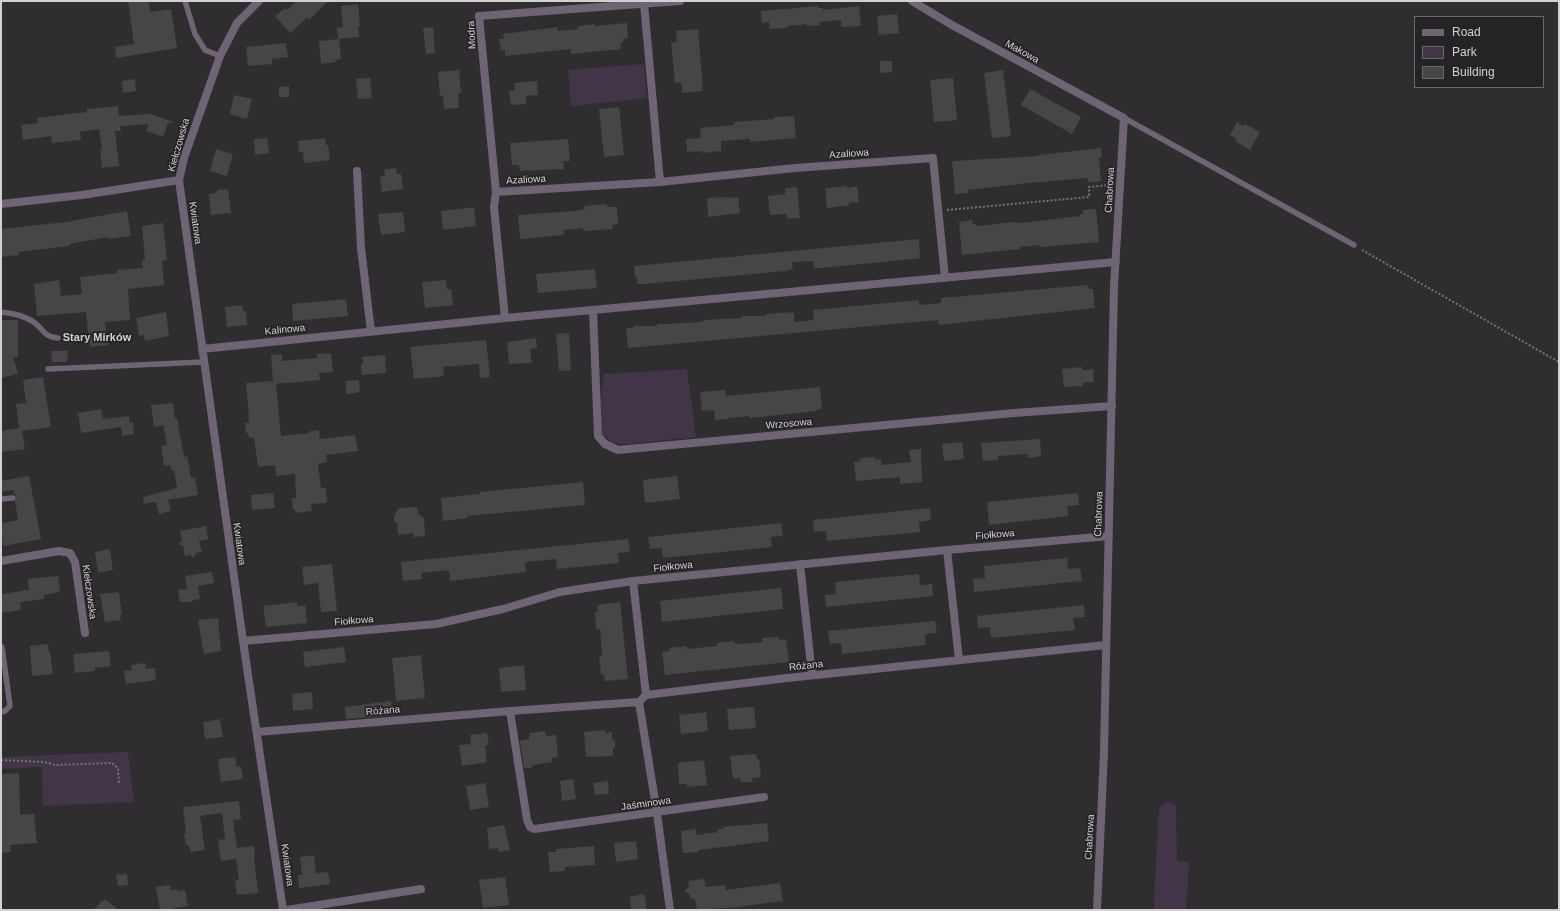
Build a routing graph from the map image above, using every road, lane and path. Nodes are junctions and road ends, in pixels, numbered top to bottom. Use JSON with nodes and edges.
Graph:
{"nodes":[{"id":1,"x":185,"y":1,"type":"edge"},
{"id":2,"x":259,"y":1,"type":"edge"},
{"id":3,"x":680,"y":1,"type":"edge"},
{"id":4,"x":912,"y":1,"type":"edge"},
{"id":5,"x":644,"y":3,"type":"junction"},
{"id":6,"x":220,"y":56,"type":"junction"},
{"id":7,"x":1124,"y":118,"type":"junction"},
{"id":8,"x":357,"y":171,"type":"dead end"},
{"id":9,"x":179,"y":180,"type":"junction"},
{"id":10,"x":660,"y":182,"type":"junction"},
{"id":11,"x":1107,"y":185,"type":"dead end"},
{"id":12,"x":496,"y":192,"type":"junction"},
{"id":13,"x":1,"y":204,"type":"edge"},
{"id":14,"x":938,"y":211,"type":"junction"},
{"id":15,"x":1354,"y":245,"type":"joint"},
{"id":16,"x":1116,"y":262,"type":"junction"},
{"id":17,"x":945,"y":278,"type":"junction"},
{"id":18,"x":593,"y":310,"type":"junction"},
{"id":19,"x":1,"y":312,"type":"edge"},
{"id":20,"x":505,"y":318,"type":"junction"},
{"id":21,"x":371,"y":331,"type":"junction"},
{"id":22,"x":58,"y":338,"type":"dead end"},
{"id":23,"x":202,"y":349,"type":"junction"},
{"id":24,"x":204,"y":362,"type":"junction"},
{"id":25,"x":1559,"y":362,"type":"edge"},
{"id":26,"x":48,"y":369,"type":"dead end"},
{"id":27,"x":1112,"y":406,"type":"junction"},
{"id":28,"x":13,"y":498,"type":"dead end"},
{"id":29,"x":1,"y":499,"type":"edge"},
{"id":30,"x":1109,"y":536,"type":"junction"},
{"id":31,"x":947,"y":550,"type":"junction"},
{"id":32,"x":1,"y":562,"type":"edge"},
{"id":33,"x":800,"y":564,"type":"junction"},
{"id":34,"x":633,"y":581,"type":"junction"},
{"id":35,"x":85,"y":633,"type":"dead end"},
{"id":36,"x":243,"y":641,"type":"junction"},
{"id":37,"x":1106,"y":645,"type":"junction"},
{"id":38,"x":2,"y":647,"type":"edge"},
{"id":39,"x":959,"y":660,"type":"junction"},
{"id":40,"x":812,"y":675,"type":"junction"},
{"id":41,"x":646,"y":696,"type":"junction"},
{"id":42,"x":639,"y":702,"type":"junction"},
{"id":43,"x":510,"y":711,"type":"junction"},
{"id":44,"x":1,"y":712,"type":"edge"},
{"id":45,"x":257,"y":732,"type":"junction"},
{"id":46,"x":1,"y":760,"type":"edge"},
{"id":47,"x":119,"y":783,"type":"dead end"},
{"id":48,"x":764,"y":797,"type":"dead end"},
{"id":49,"x":657,"y":813,"type":"junction"},
{"id":50,"x":421,"y":889,"type":"dead end"},
{"id":51,"x":283,"y":910,"type":"edge"},
{"id":52,"x":287,"y":910,"type":"edge"},
{"id":53,"x":670,"y":910,"type":"edge"},
{"id":54,"x":1097,"y":910,"type":"edge"}],
"edges":[{"from":1,"to":6,"type":"lane"},
{"from":2,"to":6,"type":"street","name":"Kiełczowska"},
{"from":3,"to":5,"type":"street","name":"Modra"},
{"from":4,"to":7,"type":"street","name":"Makowa"},
{"from":5,"to":10,"type":"street"},
{"from":5,"to":12,"type":"street","name":"Modra"},
{"from":6,"to":9,"type":"street","name":"Kiełczowska"},
{"from":7,"to":15,"type":"lane"},
{"from":7,"to":16,"type":"street","name":"Chabrowa"},
{"from":8,"to":21,"type":"street"},
{"from":9,"to":13,"type":"street","name":"Kiełczowska"},
{"from":9,"to":23,"type":"street","name":"Kwiatowa"},
{"from":10,"to":12,"type":"street","name":"Azaliowa"},
{"from":10,"to":14,"type":"street","name":"Azaliowa"},
{"from":11,"to":14,"type":"path"},
{"from":12,"to":20,"type":"street","name":"Azaliowa"},
{"from":14,"to":17,"type":"street","name":"Azaliowa"},
{"from":15,"to":25,"type":"path"},
{"from":16,"to":17,"type":"street"},
{"from":16,"to":27,"type":"street","name":"Chabrowa"},
{"from":17,"to":18,"type":"street"},
{"from":18,"to":20,"type":"street"},
{"from":18,"to":27,"type":"street","name":"Wrzosowa"},
{"from":19,"to":22,"type":"lane"},
{"from":20,"to":21,"type":"street","name":"Kalinowa"},
{"from":21,"to":23,"type":"street","name":"Kalinowa"},
{"from":23,"to":24,"type":"street","name":"Kwiatowa"},
{"from":24,"to":26,"type":"lane"},
{"from":24,"to":36,"type":"street","name":"Kwiatowa"},
{"from":27,"to":30,"type":"street","name":"Chabrowa"},
{"from":28,"to":29,"type":"lane"},
{"from":30,"to":31,"type":"street","name":"Fiołkowa"},
{"from":30,"to":37,"type":"street","name":"Chabrowa"},
{"from":31,"to":33,"type":"street","name":"Fiołkowa"},
{"from":31,"to":39,"type":"street"},
{"from":32,"to":35,"type":"street","name":"Kiełczowska"},
{"from":33,"to":34,"type":"street","name":"Fiołkowa"},
{"from":33,"to":40,"type":"street"},
{"from":34,"to":36,"type":"street","name":"Fiołkowa"},
{"from":34,"to":41,"type":"street"},
{"from":36,"to":45,"type":"street","name":"Kwiatowa"},
{"from":37,"to":39,"type":"street","name":"Różana"},
{"from":37,"to":54,"type":"street","name":"Chabrowa"},
{"from":38,"to":44,"type":"lane"},
{"from":39,"to":40,"type":"street","name":"Różana"},
{"from":40,"to":41,"type":"street","name":"Różana"},
{"from":41,"to":42,"type":"street"},
{"from":42,"to":43,"type":"street","name":"Różana"},
{"from":42,"to":49,"type":"street"},
{"from":43,"to":45,"type":"street","name":"Różana"},
{"from":43,"to":49,"type":"street","name":"Jaśminowa"},
{"from":45,"to":51,"type":"street","name":"Kwiatowa"},
{"from":46,"to":47,"type":"path"},
{"from":48,"to":49,"type":"street","name":"Jaśminowa"},
{"from":49,"to":53,"type":"street"},
{"from":50,"to":52,"type":"street"}]}
